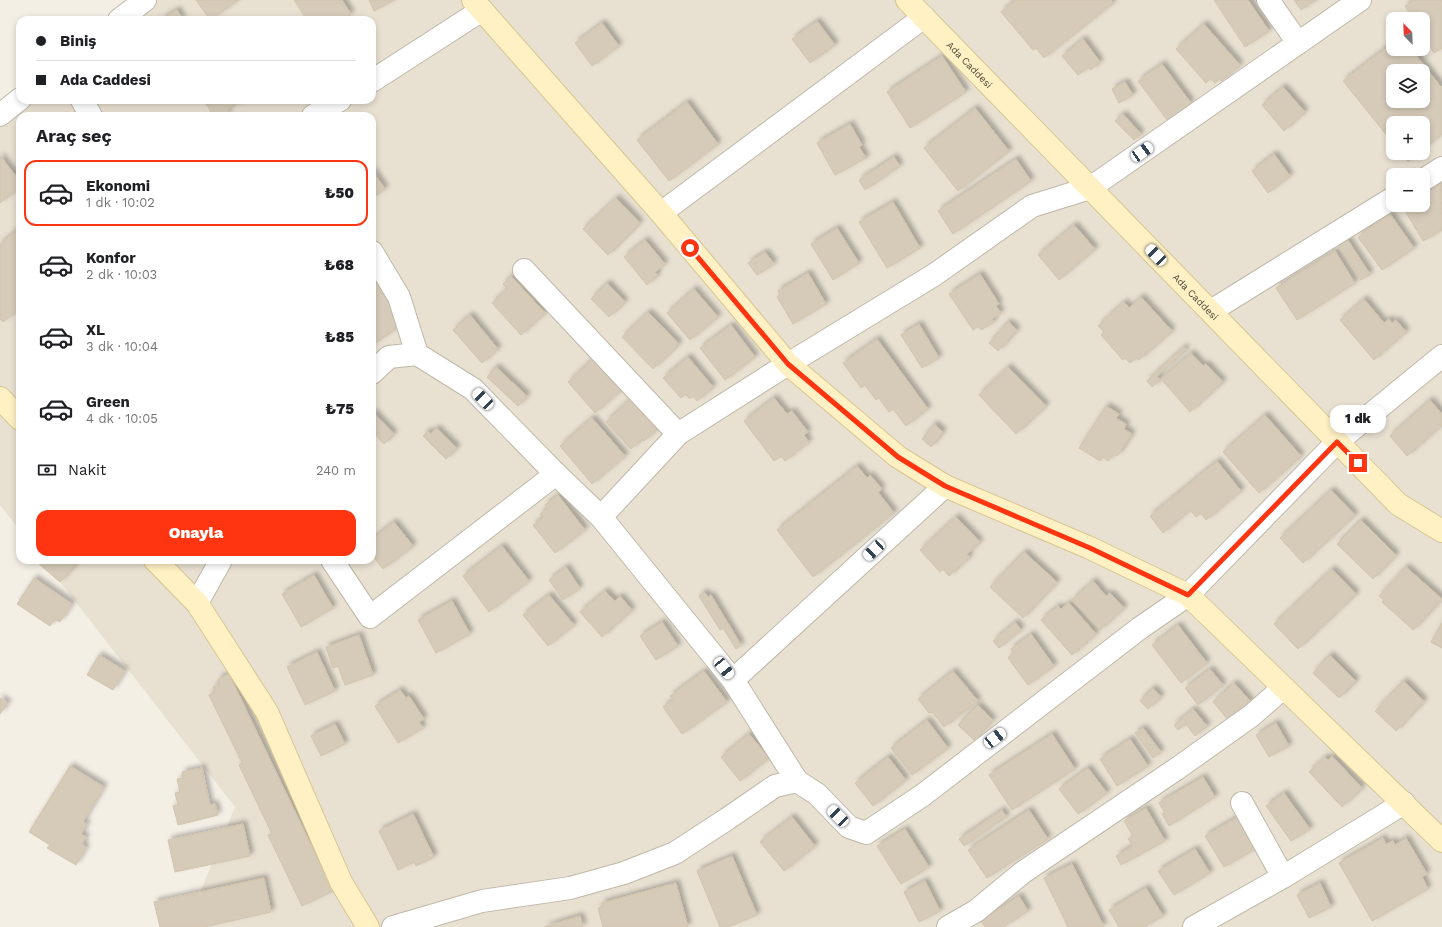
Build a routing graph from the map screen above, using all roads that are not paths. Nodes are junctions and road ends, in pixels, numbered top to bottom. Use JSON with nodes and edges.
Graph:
{"nodes":[{"id":1,"x":146,"y":0,"type":"edge"},
{"id":2,"x":907,"y":0,"type":"edge"},
{"id":3,"x":1268,"y":0,"type":"edge"},
{"id":4,"x":1360,"y":0,"type":"edge"},
{"id":5,"x":478,"y":5,"type":"edge"},
{"id":6,"x":124,"y":16,"type":"edge"},
{"id":7,"x":924,"y":17,"type":"junction"},
{"id":8,"x":1298,"y":43,"type":"junction"},
{"id":9,"x":376,"y":78,"type":"edge"},
{"id":10,"x":16,"y":102,"type":"edge"},
{"id":11,"x":333,"y":104,"type":"edge"},
{"id":12,"x":320,"y":112,"type":"edge"},
{"id":13,"x":0,"y":116,"type":"edge"},
{"id":14,"x":1442,"y":168,"type":"edge"},
{"id":15,"x":1430,"y":176,"type":"edge"},
{"id":16,"x":1090,"y":188,"type":"junction"},
{"id":17,"x":1386,"y":202,"type":"edge"},
{"id":18,"x":661,"y":213,"type":"junction"},
{"id":19,"x":376,"y":259,"type":"edge"},
{"id":20,"x":524,"y":270,"type":"dead end"},
{"id":21,"x":1211,"y":311,"type":"junction"},
{"id":22,"x":416,"y":354,"type":"junction"},
{"id":23,"x":1442,"y":356,"type":"edge"},
{"id":24,"x":788,"y":364,"type":"junction"},
{"id":25,"x":376,"y":370,"type":"edge"},
{"id":26,"x":0,"y":398,"type":"edge"},
{"id":27,"x":16,"y":415,"type":"edge"},
{"id":28,"x":678,"y":434,"type":"junction"},
{"id":29,"x":1337,"y":442,"type":"junction"},
{"id":30,"x":556,"y":474,"type":"junction"},
{"id":31,"x":945,"y":486,"type":"junction"},
{"id":32,"x":601,"y":517,"type":"junction"},
{"id":33,"x":1442,"y":531,"type":"edge"},
{"id":34,"x":159,"y":564,"type":"edge"},
{"id":35,"x":219,"y":564,"type":"edge"},
{"id":36,"x":335,"y":564,"type":"edge"},
{"id":37,"x":1188,"y":595,"type":"junction"},
{"id":38,"x":197,"y":604,"type":"junction"},
{"id":39,"x":733,"y":680,"type":"junction"},
{"id":40,"x":1283,"y":688,"type":"junction"},
{"id":41,"x":797,"y":780,"type":"junction"},
{"id":42,"x":1242,"y":803,"type":"dead end"},
{"id":43,"x":1404,"y":803,"type":"junction"},
{"id":44,"x":1442,"y":841,"type":"edge"},
{"id":45,"x":1284,"y":877,"type":"junction"},
{"id":46,"x":368,"y":927,"type":"edge"},
{"id":47,"x":393,"y":927,"type":"edge"},
{"id":48,"x":948,"y":927,"type":"edge"},
{"id":49,"x":1194,"y":927,"type":"edge"}],
"edges":[{"from":1,"to":6,"type":"street"},
{"from":2,"to":7,"type":"main road","name":"Ada Caddesi"},
{"from":3,"to":8,"type":"street"},
{"from":4,"to":8,"type":"street"},
{"from":5,"to":9,"type":"street"},
{"from":5,"to":18,"type":"main road"},
{"from":7,"to":16,"type":"main road","name":"Ada Caddesi"},
{"from":7,"to":18,"type":"street"},
{"from":8,"to":16,"type":"street"},
{"from":10,"to":13,"type":"street"},
{"from":11,"to":12,"type":"street"},
{"from":14,"to":15,"type":"street"},
{"from":16,"to":21,"type":"main road","name":"Ada Caddesi"},
{"from":16,"to":24,"type":"street"},
{"from":17,"to":21,"type":"street"},
{"from":18,"to":24,"type":"main road"},
{"from":19,"to":22,"type":"street"},
{"from":20,"to":28,"type":"street"},
{"from":21,"to":29,"type":"main road","name":"Ada Caddesi"},
{"from":22,"to":25,"type":"street"},
{"from":22,"to":30,"type":"street"},
{"from":23,"to":29,"type":"street"},
{"from":24,"to":28,"type":"street"},
{"from":24,"to":31,"type":"main road"},
{"from":26,"to":27,"type":"main road"},
{"from":28,"to":32,"type":"street"},
{"from":29,"to":33,"type":"main road","name":"Ada Caddesi"},
{"from":29,"to":37,"type":"street"},
{"from":30,"to":32,"type":"street"},
{"from":30,"to":36,"type":"street"},
{"from":31,"to":37,"type":"main road"},
{"from":31,"to":39,"type":"street"},
{"from":32,"to":39,"type":"street"},
{"from":34,"to":38,"type":"main road"},
{"from":35,"to":38,"type":"street"},
{"from":37,"to":40,"type":"main road"},
{"from":37,"to":41,"type":"street"},
{"from":38,"to":46,"type":"main road"},
{"from":39,"to":41,"type":"street"},
{"from":40,"to":43,"type":"main road"},
{"from":40,"to":48,"type":"street"},
{"from":41,"to":47,"type":"street"},
{"from":42,"to":45,"type":"street"},
{"from":43,"to":44,"type":"main road"},
{"from":43,"to":45,"type":"street"},
{"from":45,"to":49,"type":"street"}]}
